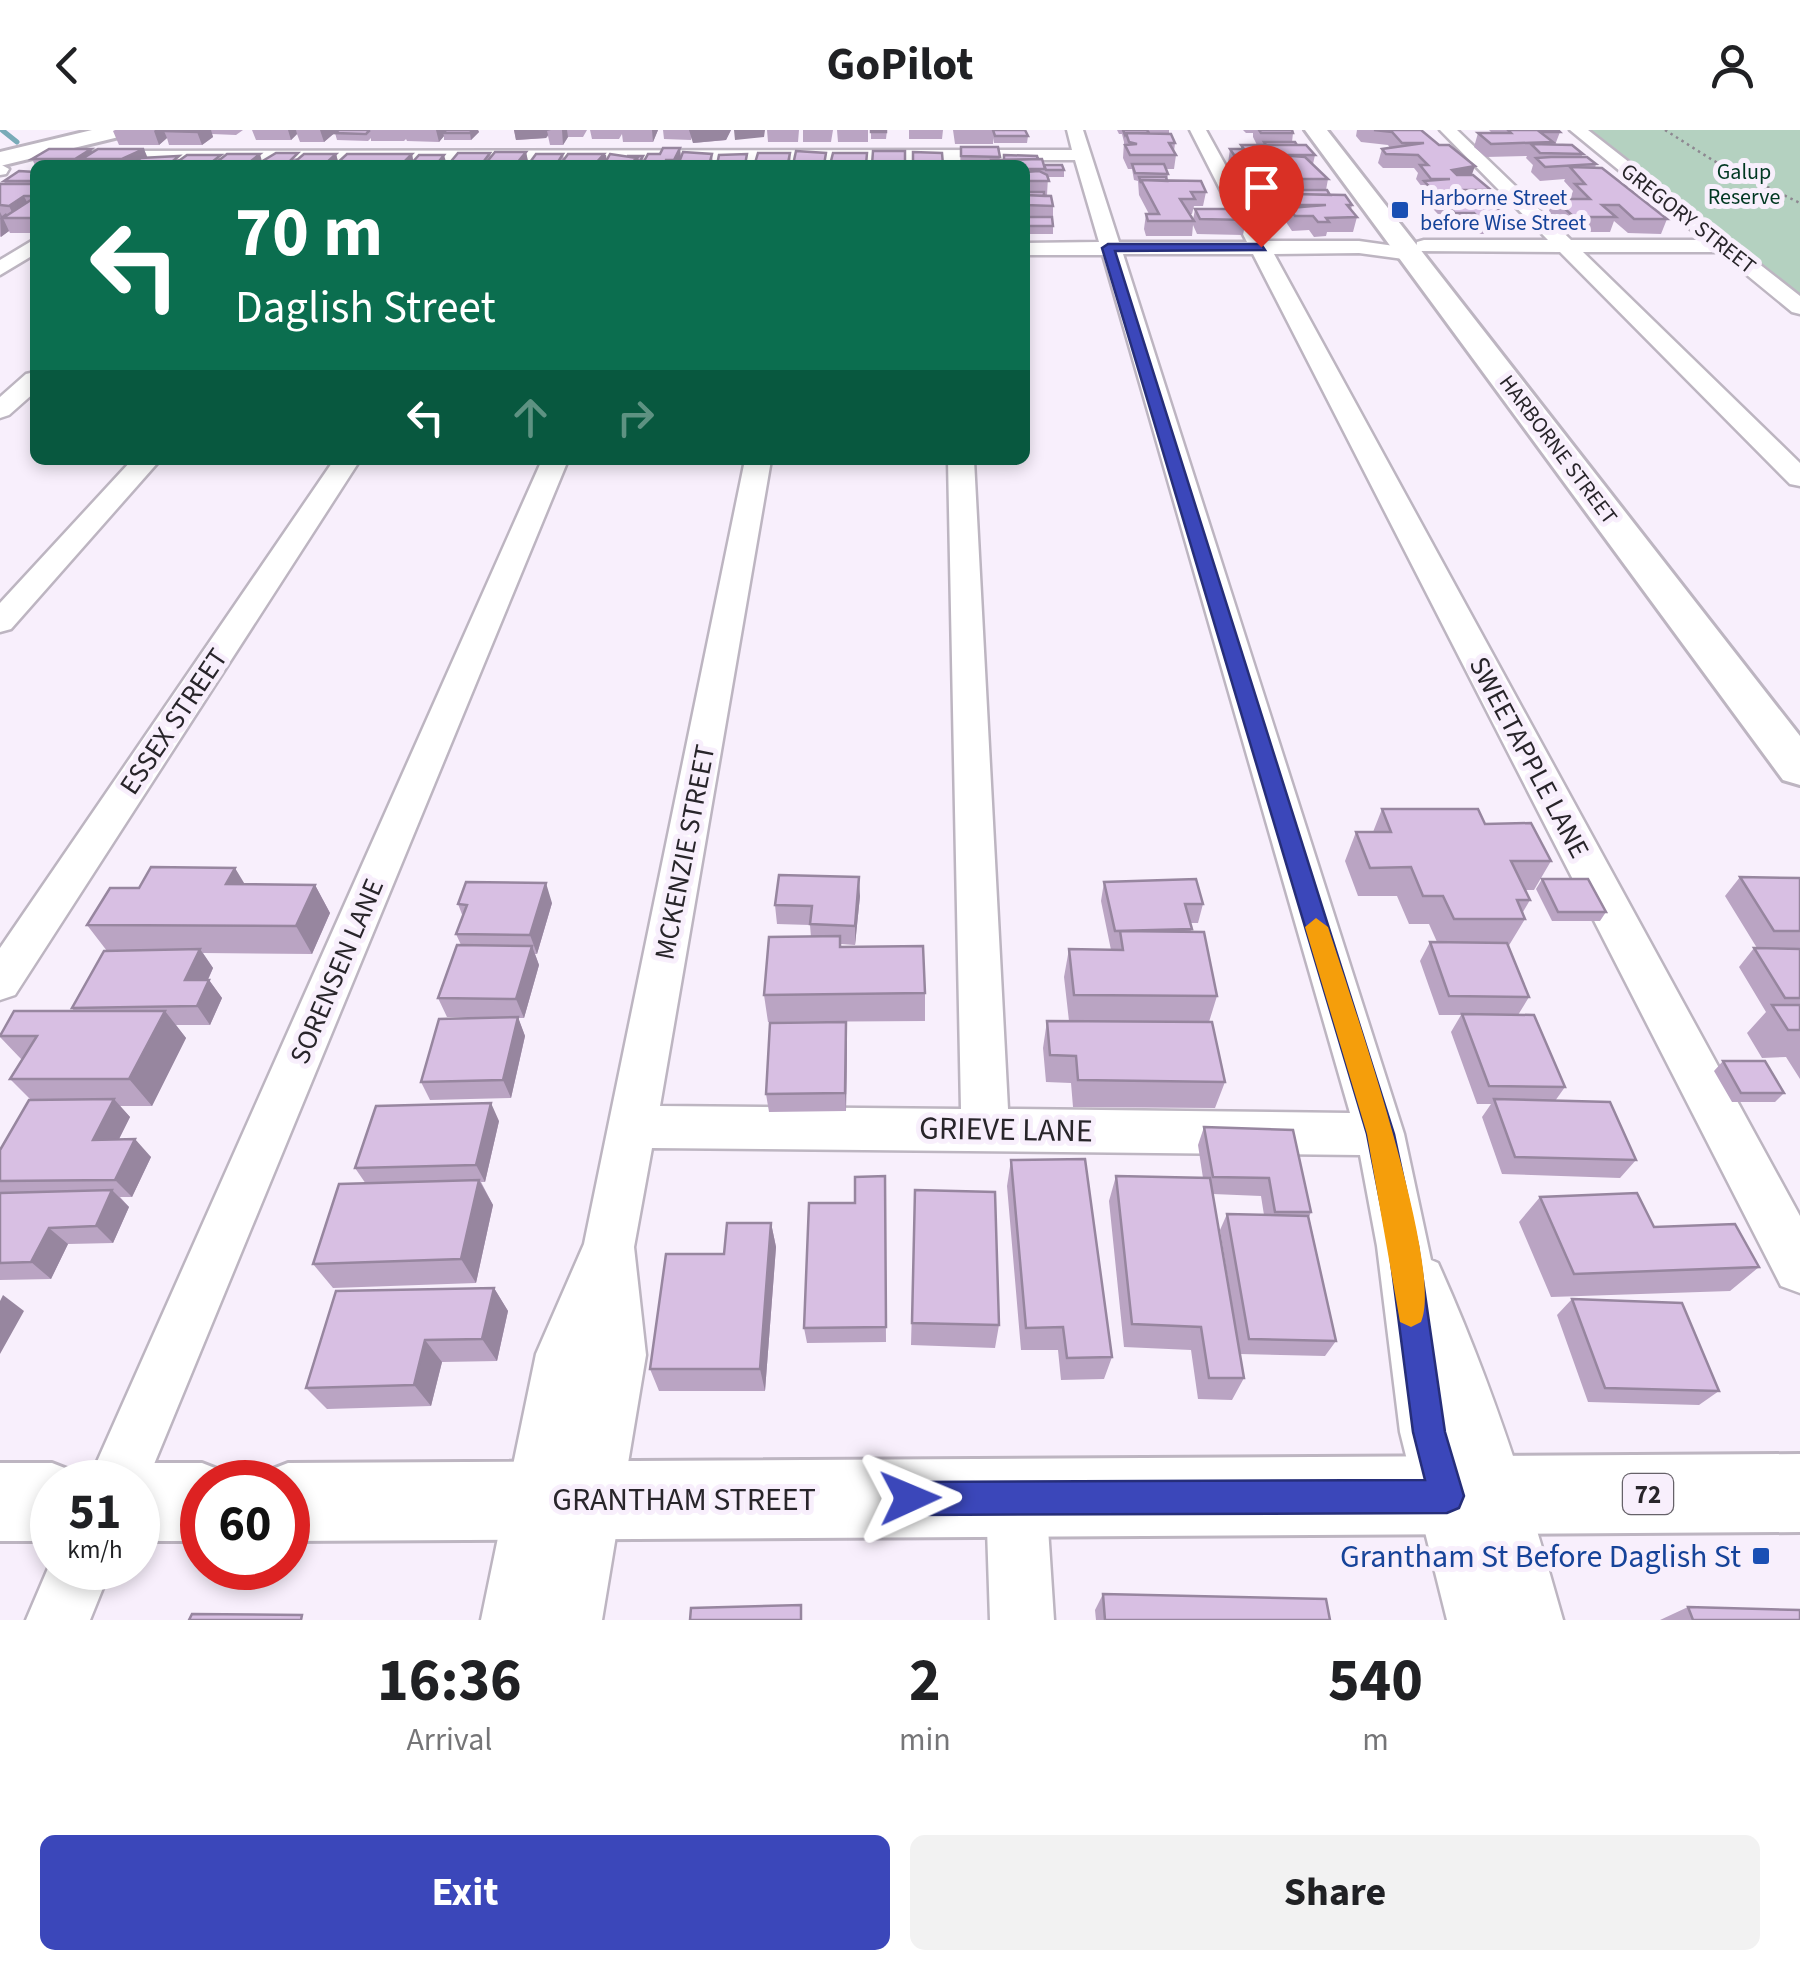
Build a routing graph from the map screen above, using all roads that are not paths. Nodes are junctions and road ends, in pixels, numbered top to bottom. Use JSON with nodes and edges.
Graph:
{"nodes":[{"id":1,"x":119,"y":130,"type":"edge"},
{"id":2,"x":1198,"y":130,"type":"edge"},
{"id":3,"x":1316,"y":130,"type":"edge"},
{"id":4,"x":1332,"y":130,"type":"edge"},
{"id":5,"x":1448,"y":130,"type":"edge"},
{"id":6,"x":1578,"y":130,"type":"edge"},
{"id":7,"x":246,"y":135,"type":"dead end"},
{"id":8,"x":1078,"y":142,"type":"edge"},
{"id":9,"x":54,"y":148,"type":"junction"},
{"id":10,"x":947,"y":154,"type":"edge"},
{"id":11,"x":195,"y":156,"type":"junction"},
{"id":12,"x":0,"y":159,"type":"edge"},
{"id":13,"x":1727,"y":246,"type":"junction"},
{"id":14,"x":1261,"y":247,"type":"junction"},
{"id":15,"x":1566,"y":247,"type":"junction"},
{"id":16,"x":30,"y":248,"type":"edge"},
{"id":17,"x":1030,"y":248,"type":"edge"},
{"id":18,"x":1108,"y":248,"type":"junction"},
{"id":19,"x":30,"y":249,"type":"edge"},
{"id":20,"x":0,"y":250,"type":"edge"},
{"id":21,"x":1417,"y":250,"type":"junction"},
{"id":22,"x":0,"y":270,"type":"edge"},
{"id":23,"x":1800,"y":307,"type":"edge"},
{"id":24,"x":30,"y":383,"type":"edge"},
{"id":25,"x":0,"y":410,"type":"edge"},
{"id":26,"x":142,"y":465,"type":"edge"},
{"id":27,"x":344,"y":465,"type":"edge"},
{"id":28,"x":553,"y":465,"type":"edge"},
{"id":29,"x":757,"y":465,"type":"edge"},
{"id":30,"x":961,"y":465,"type":"edge"},
{"id":31,"x":1800,"y":478,"type":"edge"},
{"id":32,"x":0,"y":622,"type":"edge"},
{"id":33,"x":1800,"y":730,"type":"edge"},
{"id":34,"x":1800,"y":769,"type":"edge"},
{"id":35,"x":0,"y":982,"type":"edge"},
{"id":36,"x":632,"y":1127,"type":"junction"},
{"id":37,"x":984,"y":1128,"type":"junction"},
{"id":38,"x":1380,"y":1134,"type":"junction"},
{"id":39,"x":1800,"y":1268,"type":"edge"},
{"id":40,"x":125,"y":1460,"type":"edge"},
{"id":41,"x":1800,"y":1492,"type":"edge"},
{"id":42,"x":1472,"y":1496,"type":"junction"},
{"id":43,"x":1016,"y":1498,"type":"junction"},
{"id":44,"x":564,"y":1500,"type":"junction"},
{"id":45,"x":0,"y":1502,"type":"edge"},
{"id":46,"x":30,"y":1502,"type":"edge"},
{"id":47,"x":310,"y":1502,"type":"edge"},
{"id":48,"x":71,"y":1590,"type":"edge"},
{"id":49,"x":58,"y":1620,"type":"edge"},
{"id":50,"x":513,"y":1620,"type":"edge"},
{"id":51,"x":570,"y":1620,"type":"edge"},
{"id":52,"x":1022,"y":1620,"type":"edge"},
{"id":53,"x":1480,"y":1620,"type":"edge"},
{"id":54,"x":1531,"y":1620,"type":"edge"}],
"edges":[{"from":1,"to":9,"type":"main road"},
{"from":2,"to":14,"type":"street","name":"SWEETAPPLE LANE"},
{"from":3,"to":21,"type":"main road","name":"HARBORNE STREET"},
{"from":4,"to":21,"type":"main road","name":"HARBORNE STREET"},
{"from":5,"to":15,"type":"street"},
{"from":6,"to":13,"type":"street","name":"GREGORY STREET"},
{"from":7,"to":11,"type":"street"},
{"from":8,"to":10,"type":"street"},
{"from":8,"to":18,"type":"street"},
{"from":9,"to":11,"type":"street"},
{"from":9,"to":12,"type":"main road"},
{"from":10,"to":11,"type":"street"},
{"from":13,"to":15,"type":"street"},
{"from":13,"to":23,"type":"street","name":"GREGORY STREET"},
{"from":14,"to":18,"type":"street"},
{"from":14,"to":21,"type":"street"},
{"from":14,"to":39,"type":"street","name":"SWEETAPPLE LANE"},
{"from":15,"to":21,"type":"street"},
{"from":15,"to":31,"type":"street"},
{"from":16,"to":20,"type":"street"},
{"from":17,"to":18,"type":"street"},
{"from":18,"to":38,"type":"street"},
{"from":19,"to":22,"type":"street"},
{"from":21,"to":33,"type":"main road","name":"HARBORNE STREET"},
{"from":21,"to":34,"type":"main road","name":"HARBORNE STREET"},
{"from":24,"to":25,"type":"street"},
{"from":26,"to":32,"type":"street"},
{"from":27,"to":35,"type":"street","name":"ESSEX STREET"},
{"from":28,"to":40,"type":"street","name":"SORENSEN LANE"},
{"from":29,"to":36,"type":"street","name":"MCKENZIE STREET"},
{"from":30,"to":37,"type":"street"},
{"from":36,"to":37,"type":"street","name":"GRIEVE LANE"},
{"from":36,"to":44,"type":"street","name":"MCKENZIE STREET"},
{"from":37,"to":38,"type":"street","name":"GRIEVE LANE"},
{"from":38,"to":42,"type":"street"},
{"from":41,"to":42,"type":"main road","name":"GRANTHAM STREET","number":"72"},
{"from":42,"to":43,"type":"main road","name":"GRANTHAM STREET","number":"72"},
{"from":42,"to":53,"type":"street"},
{"from":42,"to":54,"type":"street"},
{"from":43,"to":44,"type":"main road","name":"GRANTHAM STREET","number":"72"},
{"from":43,"to":52,"type":"street"},
{"from":44,"to":47,"type":"main road","name":"GRANTHAM STREET","number":"72"},
{"from":44,"to":50,"type":"street","name":"MCKENZIE STREET"},
{"from":44,"to":51,"type":"street","name":"MCKENZIE STREET"},
{"from":45,"to":46,"type":"main road"},
{"from":48,"to":49,"type":"street"}]}
